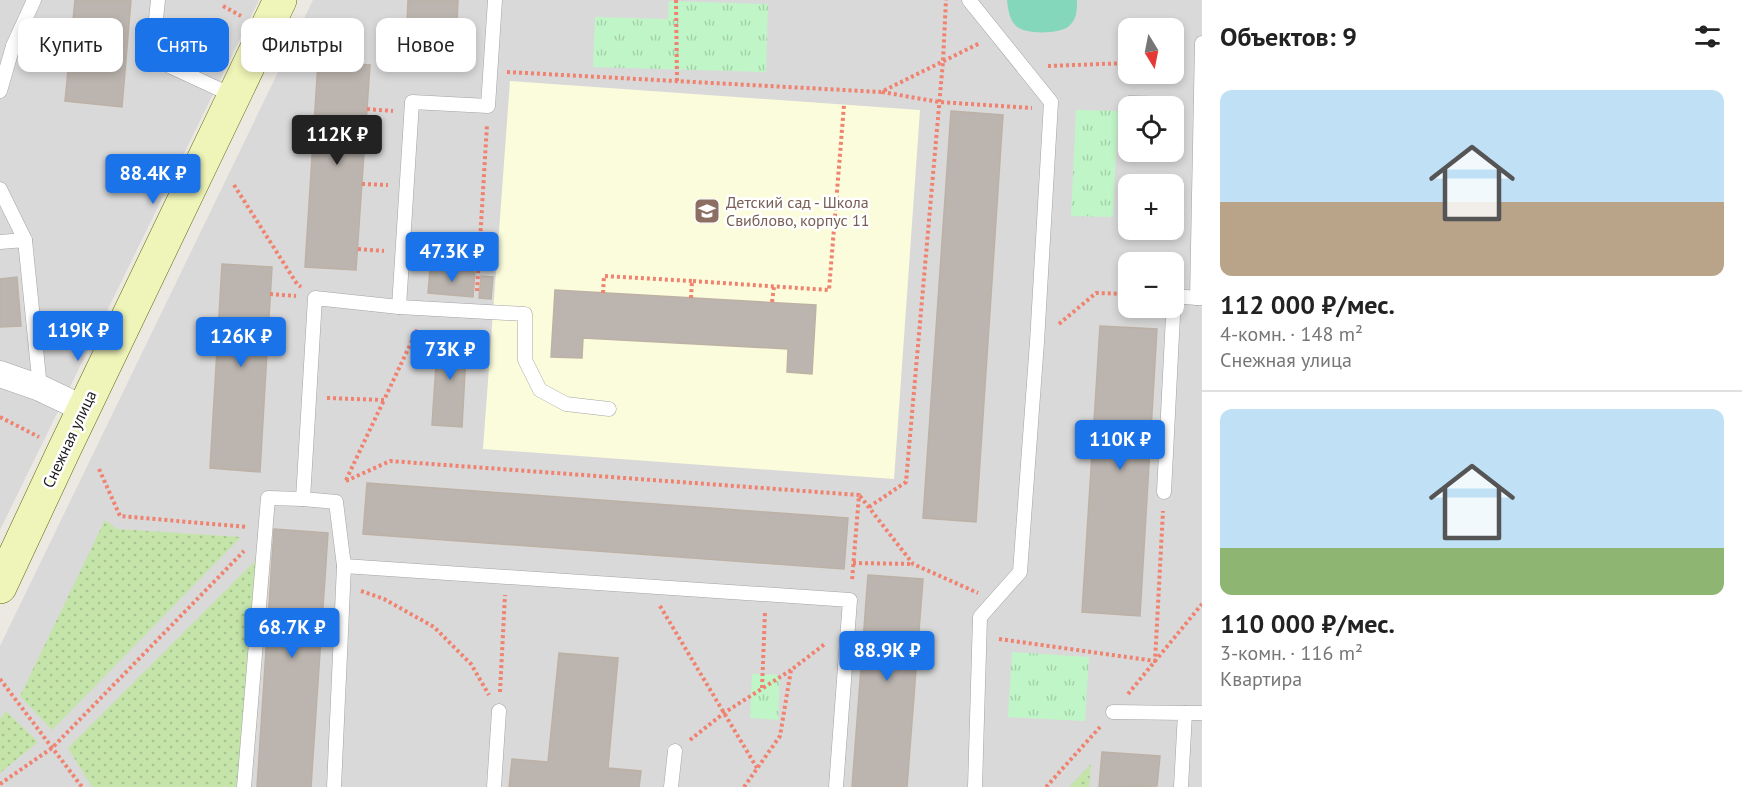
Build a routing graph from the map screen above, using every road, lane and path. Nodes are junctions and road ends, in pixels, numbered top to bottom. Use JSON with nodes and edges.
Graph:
{"nodes":[{"id":1,"x":34,"y":0,"type":"edge"},
{"id":2,"x":158,"y":0,"type":"edge"},
{"id":3,"x":495,"y":0,"type":"edge"},
{"id":4,"x":676,"y":0,"type":"edge"},
{"id":5,"x":946,"y":0,"type":"edge"},
{"id":6,"x":969,"y":0,"type":"edge"},
{"id":7,"x":224,"y":6,"type":"dead end"},
{"id":8,"x":267,"y":7,"type":"edge"},
{"id":9,"x":997,"y":35,"type":"junction"},
{"id":10,"x":1202,"y":43,"type":"edge"},
{"id":11,"x":13,"y":46,"type":"junction"},
{"id":12,"x":18,"y":46,"type":"edge"},
{"id":13,"x":943,"y":61,"type":"junction"},
{"id":14,"x":1118,"y":63,"type":"edge"},
{"id":15,"x":1023,"y":67,"type":"junction"},
{"id":16,"x":490,"y":71,"type":"junction"},
{"id":17,"x":677,"y":81,"type":"junction"},
{"id":18,"x":0,"y":91,"type":"edge"},
{"id":19,"x":881,"y":92,"type":"junction"},
{"id":20,"x":234,"y":96,"type":"junction"},
{"id":21,"x":939,"y":102,"type":"junction"},
{"id":22,"x":844,"y":105,"type":"dead end"},
{"id":23,"x":488,"y":106,"type":"junction"},
{"id":24,"x":1051,"y":110,"type":"junction"},
{"id":25,"x":234,"y":185,"type":"dead end"},
{"id":26,"x":0,"y":189,"type":"edge"},
{"id":27,"x":25,"y":240,"type":"junction"},
{"id":28,"x":0,"y":242,"type":"edge"},
{"id":29,"x":358,"y":249,"type":"dead end"},
{"id":30,"x":402,"y":253,"type":"junction"},
{"id":31,"x":692,"y":281,"type":"junction"},
{"id":32,"x":774,"y":287,"type":"junction"},
{"id":33,"x":603,"y":293,"type":"dead end"},
{"id":34,"x":270,"y":294,"type":"dead end"},
{"id":35,"x":1118,"y":294,"type":"edge"},
{"id":36,"x":315,"y":298,"type":"junction"},
{"id":37,"x":691,"y":298,"type":"dead end"},
{"id":38,"x":1200,"y":298,"type":"edge"},
{"id":39,"x":772,"y":303,"type":"dead end"},
{"id":40,"x":399,"y":307,"type":"junction"},
{"id":41,"x":427,"y":308,"type":"junction"},
{"id":42,"x":476,"y":311,"type":"junction"},
{"id":43,"x":1037,"y":342,"type":"junction"},
{"id":44,"x":0,"y":374,"type":"edge"},
{"id":45,"x":40,"y":388,"type":"junction"},
{"id":46,"x":309,"y":398,"type":"junction"},
{"id":47,"x":384,"y":400,"type":"junction"},
{"id":48,"x":84,"y":409,"type":"junction"},
{"id":49,"x":609,"y":409,"type":"dead end"},
{"id":50,"x":0,"y":417,"type":"edge"},
{"id":51,"x":42,"y":438,"type":"dead end"},
{"id":52,"x":99,"y":469,"type":"dead end"},
{"id":53,"x":346,"y":481,"type":"junction"},
{"id":54,"x":1164,"y":492,"type":"joint"},
{"id":55,"x":860,"y":495,"type":"junction"},
{"id":56,"x":303,"y":499,"type":"junction"},
{"id":57,"x":336,"y":502,"type":"junction"},
{"id":58,"x":869,"y":507,"type":"junction"},
{"id":59,"x":265,"y":529,"type":"junction"},
{"id":60,"x":853,"y":563,"type":"junction"},
{"id":61,"x":913,"y":564,"type":"junction"},
{"id":62,"x":344,"y":566,"type":"junction"},
{"id":63,"x":506,"y":577,"type":"junction"},
{"id":64,"x":344,"y":585,"type":"junction"},
{"id":65,"x":0,"y":587,"type":"edge"},
{"id":66,"x":648,"y":587,"type":"junction"},
{"id":67,"x":766,"y":595,"type":"junction"},
{"id":68,"x":850,"y":600,"type":"junction"},
{"id":69,"x":995,"y":600,"type":"junction"},
{"id":70,"x":848,"y":626,"type":"junction"},
{"id":71,"x":979,"y":636,"type":"junction"},
{"id":72,"x":791,"y":670,"type":"junction"},
{"id":73,"x":0,"y":679,"type":"edge"},
{"id":74,"x":762,"y":689,"type":"junction"},
{"id":75,"x":499,"y":711,"type":"junction"},
{"id":76,"x":1113,"y":712,"type":"dead end"},
{"id":77,"x":724,"y":713,"type":"junction"},
{"id":78,"x":1185,"y":713,"type":"junction"},
{"id":79,"x":1202,"y":713,"type":"edge"},
{"id":80,"x":52,"y":748,"type":"junction"},
{"id":81,"x":675,"y":751,"type":"joint"},
{"id":82,"x":757,"y":768,"type":"junction"},
{"id":83,"x":0,"y":784,"type":"edge"},
{"id":84,"x":82,"y":787,"type":"edge"},
{"id":85,"x":244,"y":787,"type":"edge"},
{"id":86,"x":334,"y":787,"type":"edge"},
{"id":87,"x":494,"y":787,"type":"edge"},
{"id":88,"x":671,"y":787,"type":"edge"},
{"id":89,"x":744,"y":787,"type":"edge"},
{"id":90,"x":836,"y":787,"type":"edge"},
{"id":91,"x":975,"y":787,"type":"edge"},
{"id":92,"x":1181,"y":787,"type":"edge"}],
"edges":[{"from":1,"to":11,"type":"lane"},
{"from":2,"to":20,"type":"lane"},
{"from":3,"to":16,"type":"lane"},
{"from":4,"to":17,"type":"path"},
{"from":5,"to":13,"type":"path"},
{"from":6,"to":9,"type":"lane"},
{"from":7,"to":8,"type":"path"},
{"from":8,"to":20,"type":"main road","name":"Снежная улица"},
{"from":9,"to":13,"type":"path"},
{"from":9,"to":15,"type":"lane"},
{"from":10,"to":38,"type":"lane"},
{"from":11,"to":12,"type":"lane"},
{"from":11,"to":18,"type":"lane"},
{"from":13,"to":19,"type":"path"},
{"from":13,"to":21,"type":"path"},
{"from":14,"to":15,"type":"path"},
{"from":15,"to":24,"type":"lane"},
{"from":16,"to":17,"type":"path"},
{"from":16,"to":23,"type":"lane"},
{"from":17,"to":19,"type":"path"},
{"from":19,"to":21,"type":"path"},
{"from":20,"to":48,"type":"main road","name":"Снежная улица"},
{"from":21,"to":24,"type":"path"},
{"from":21,"to":58,"type":"path"},
{"from":22,"to":32,"type":"path"},
{"from":23,"to":30,"type":"lane"},
{"from":23,"to":42,"type":"path"},
{"from":24,"to":43,"type":"lane"},
{"from":25,"to":36,"type":"path"},
{"from":26,"to":27,"type":"lane"},
{"from":27,"to":28,"type":"lane"},
{"from":27,"to":45,"type":"lane"},
{"from":29,"to":30,"type":"path"},
{"from":30,"to":40,"type":"lane"},
{"from":31,"to":32,"type":"path"},
{"from":31,"to":33,"type":"path"},
{"from":31,"to":37,"type":"path"},
{"from":32,"to":39,"type":"path"},
{"from":34,"to":36,"type":"path"},
{"from":35,"to":43,"type":"path"},
{"from":36,"to":40,"type":"lane"},
{"from":36,"to":46,"type":"lane"},
{"from":38,"to":54,"type":"lane"},
{"from":40,"to":41,"type":"lane"},
{"from":41,"to":42,"type":"lane"},
{"from":41,"to":47,"type":"path"},
{"from":42,"to":49,"type":"lane"},
{"from":43,"to":69,"type":"lane"},
{"from":44,"to":45,"type":"street"},
{"from":45,"to":48,"type":"street"},
{"from":46,"to":47,"type":"path"},
{"from":46,"to":56,"type":"lane"},
{"from":47,"to":53,"type":"path"},
{"from":48,"to":65,"type":"main road","name":"Снежная улица"},
{"from":50,"to":51,"type":"path"},
{"from":52,"to":59,"type":"path"},
{"from":53,"to":55,"type":"path"},
{"from":53,"to":57,"type":"path"},
{"from":54,"to":71,"type":"path"},
{"from":55,"to":58,"type":"path"},
{"from":55,"to":60,"type":"path"},
{"from":56,"to":57,"type":"lane"},
{"from":56,"to":59,"type":"lane"},
{"from":57,"to":62,"type":"lane"},
{"from":58,"to":61,"type":"path"},
{"from":59,"to":80,"type":"path"},
{"from":59,"to":85,"type":"lane"},
{"from":60,"to":61,"type":"path"},
{"from":60,"to":68,"type":"path"},
{"from":61,"to":69,"type":"path"},
{"from":62,"to":63,"type":"lane"},
{"from":62,"to":64,"type":"lane"},
{"from":63,"to":66,"type":"lane"},
{"from":63,"to":75,"type":"path"},
{"from":64,"to":75,"type":"path"},
{"from":64,"to":86,"type":"lane"},
{"from":66,"to":67,"type":"lane"},
{"from":66,"to":77,"type":"path"},
{"from":67,"to":68,"type":"lane"},
{"from":67,"to":74,"type":"path"},
{"from":68,"to":70,"type":"lane"},
{"from":69,"to":71,"type":"lane"},
{"from":70,"to":72,"type":"path"},
{"from":70,"to":90,"type":"lane"},
{"from":71,"to":91,"type":"lane"},
{"from":72,"to":74,"type":"path"},
{"from":72,"to":82,"type":"path"},
{"from":73,"to":80,"type":"path"},
{"from":74,"to":77,"type":"path"},
{"from":75,"to":87,"type":"lane"},
{"from":76,"to":78,"type":"lane"},
{"from":77,"to":81,"type":"path"},
{"from":77,"to":82,"type":"path"},
{"from":78,"to":79,"type":"lane"},
{"from":78,"to":92,"type":"lane"},
{"from":80,"to":83,"type":"path"},
{"from":80,"to":84,"type":"path"},
{"from":81,"to":88,"type":"lane"},
{"from":82,"to":89,"type":"path"}]}
